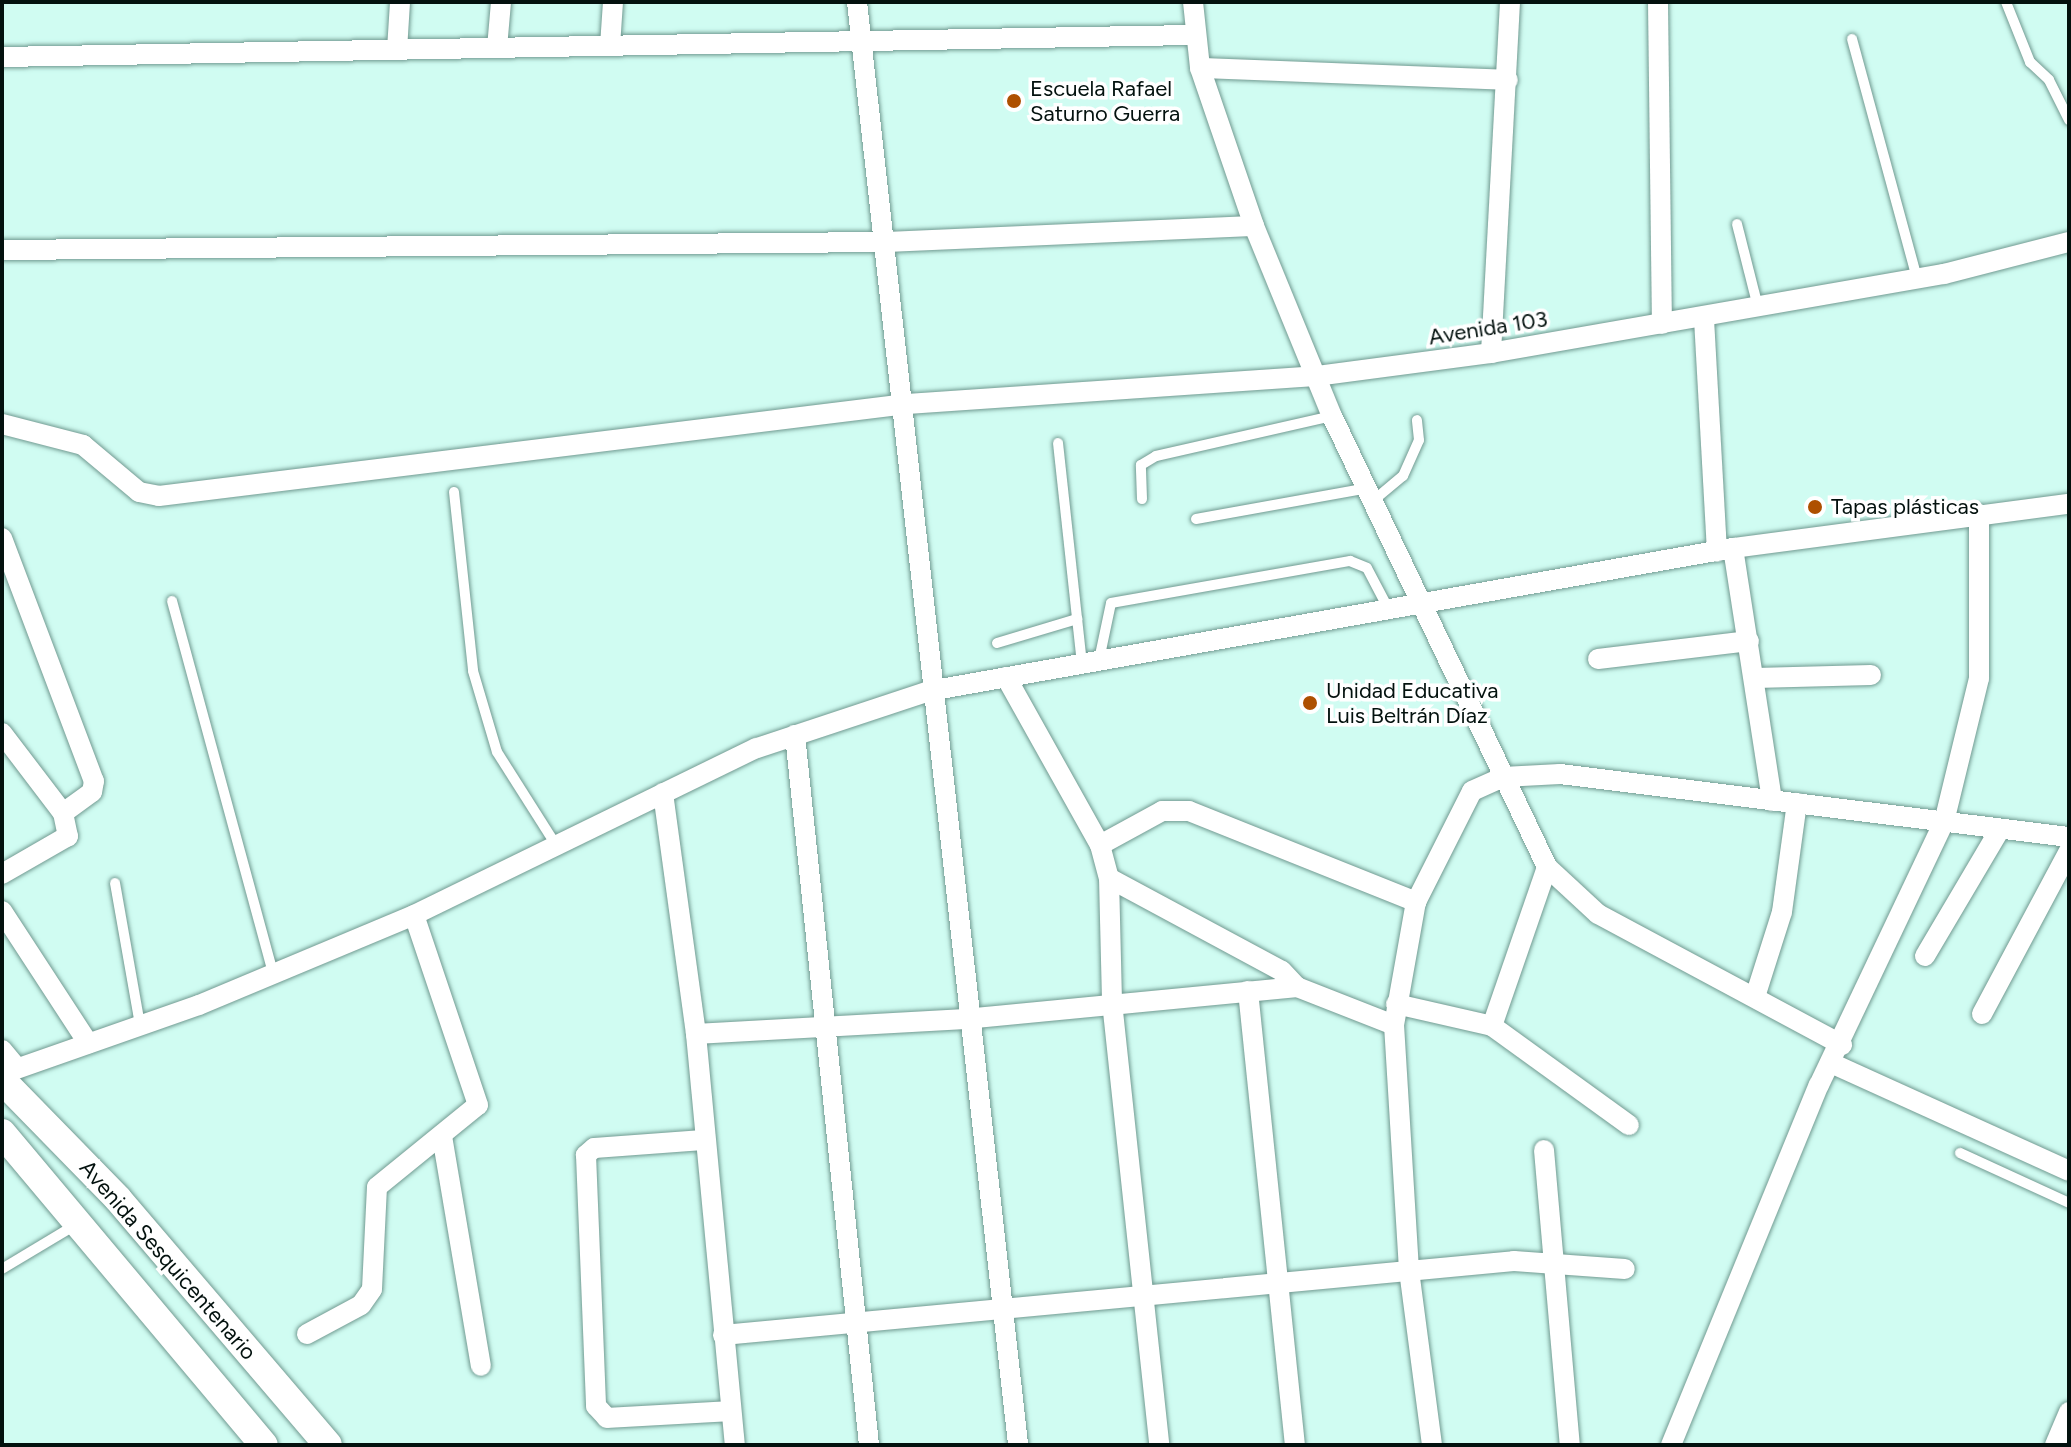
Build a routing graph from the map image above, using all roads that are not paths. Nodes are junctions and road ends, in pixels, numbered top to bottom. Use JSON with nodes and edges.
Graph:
{"nodes":[{"id":1,"x":400,"y":2,"type":"edge"},
{"id":2,"x":501,"y":2,"type":"edge"},
{"id":3,"x":613,"y":2,"type":"edge"},
{"id":4,"x":857,"y":2,"type":"edge"},
{"id":5,"x":1193,"y":2,"type":"edge"},
{"id":6,"x":1510,"y":2,"type":"edge"},
{"id":7,"x":1658,"y":2,"type":"edge"},
{"id":8,"x":2006,"y":2,"type":"edge"},
{"id":9,"x":1193,"y":35,"type":"junction"},
{"id":10,"x":1852,"y":39,"type":"dead end"},
{"id":11,"x":862,"y":41,"type":"junction"},
{"id":12,"x":610,"y":46,"type":"junction"},
{"id":13,"x":497,"y":48,"type":"junction"},
{"id":14,"x":397,"y":50,"type":"junction"},
{"id":15,"x":2,"y":57,"type":"edge"},
{"id":16,"x":1200,"y":68,"type":"junction"},
{"id":17,"x":1508,"y":80,"type":"junction"},
{"id":18,"x":2069,"y":120,"type":"edge"},
{"id":19,"x":1737,"y":224,"type":"dead end"},
{"id":20,"x":1254,"y":226,"type":"junction"},
{"id":21,"x":885,"y":242,"type":"junction"},
{"id":22,"x":2069,"y":242,"type":"edge"},
{"id":23,"x":2,"y":250,"type":"edge"},
{"id":24,"x":1917,"y":278,"type":"junction"},
{"id":25,"x":1759,"y":309,"type":"junction"},
{"id":26,"x":1704,"y":319,"type":"junction"},
{"id":27,"x":1662,"y":324,"type":"junction"},
{"id":28,"x":1491,"y":353,"type":"junction"},
{"id":29,"x":1316,"y":376,"type":"junction"},
{"id":30,"x":906,"y":404,"type":"junction"},
{"id":31,"x":1332,"y":416,"type":"junction"},
{"id":32,"x":1417,"y":420,"type":"dead end"},
{"id":33,"x":2,"y":424,"type":"edge"},
{"id":34,"x":1058,"y":443,"type":"dead end"},
{"id":35,"x":454,"y":492,"type":"dead end"},
{"id":36,"x":1371,"y":494,"type":"junction"},
{"id":37,"x":1142,"y":499,"type":"dead end"},
{"id":38,"x":2069,"y":504,"type":"edge"},
{"id":39,"x":1979,"y":514,"type":"junction"},
{"id":40,"x":1196,"y":519,"type":"dead end"},
{"id":41,"x":2,"y":538,"type":"edge"},
{"id":42,"x":1725,"y":550,"type":"junction"},
{"id":43,"x":172,"y":601,"type":"dead end"},
{"id":44,"x":1423,"y":602,"type":"junction"},
{"id":45,"x":1388,"y":608,"type":"junction"},
{"id":46,"x":1077,"y":619,"type":"junction"},
{"id":47,"x":1749,"y":641,"type":"junction"},
{"id":48,"x":997,"y":643,"type":"dead end"},
{"id":49,"x":1598,"y":659,"type":"dead end"},
{"id":50,"x":1090,"y":662,"type":"junction"},
{"id":51,"x":1871,"y":675,"type":"dead end"},
{"id":52,"x":1006,"y":677,"type":"junction"},
{"id":53,"x":1755,"y":678,"type":"junction"},
{"id":54,"x":929,"y":691,"type":"junction"},
{"id":55,"x":2,"y":733,"type":"edge"},
{"id":56,"x":795,"y":735,"type":"junction"},
{"id":57,"x":1503,"y":777,"type":"junction"},
{"id":58,"x":663,"y":793,"type":"junction"},
{"id":59,"x":1772,"y":801,"type":"junction"},
{"id":60,"x":1797,"y":803,"type":"junction"},
{"id":61,"x":63,"y":813,"type":"junction"},
{"id":62,"x":1944,"y":822,"type":"junction"},
{"id":63,"x":1999,"y":831,"type":"junction"},
{"id":64,"x":2069,"y":837,"type":"edge"},
{"id":65,"x":556,"y":845,"type":"junction"},
{"id":66,"x":1100,"y":845,"type":"junction"},
{"id":67,"x":2069,"y":851,"type":"edge"},
{"id":68,"x":1547,"y":867,"type":"junction"},
{"id":69,"x":2,"y":874,"type":"edge"},
{"id":70,"x":1109,"y":878,"type":"junction"},
{"id":71,"x":115,"y":883,"type":"dead end"},
{"id":72,"x":1416,"y":902,"type":"junction"},
{"id":73,"x":2,"y":911,"type":"edge"},
{"id":74,"x":414,"y":915,"type":"junction"},
{"id":75,"x":1925,"y":956,"type":"dead end"},
{"id":76,"x":273,"y":974,"type":"junction"},
{"id":77,"x":1297,"y":987,"type":"junction"},
{"id":78,"x":1248,"y":991,"type":"junction"},
{"id":79,"x":1755,"y":997,"type":"junction"},
{"id":80,"x":1112,"y":1002,"type":"junction"},
{"id":81,"x":1395,"y":1014,"type":"junction"},
{"id":82,"x":1982,"y":1014,"type":"dead end"},
{"id":83,"x":965,"y":1019,"type":"junction"},
{"id":84,"x":140,"y":1025,"type":"junction"},
{"id":85,"x":1492,"y":1026,"type":"junction"},
{"id":86,"x":829,"y":1030,"type":"junction"},
{"id":87,"x":696,"y":1034,"type":"junction"},
{"id":88,"x":88,"y":1043,"type":"junction"},
{"id":89,"x":1842,"y":1045,"type":"junction"},
{"id":90,"x":2,"y":1050,"type":"edge"},
{"id":91,"x":1831,"y":1063,"type":"junction"},
{"id":92,"x":7,"y":1074,"type":"edge"},
{"id":93,"x":1629,"y":1125,"type":"dead end"},
{"id":94,"x":2,"y":1133,"type":"edge"},
{"id":95,"x":442,"y":1136,"type":"junction"},
{"id":96,"x":703,"y":1140,"type":"junction"},
{"id":97,"x":1544,"y":1150,"type":"dead end"},
{"id":98,"x":1960,"y":1153,"type":"dead end"},
{"id":99,"x":2069,"y":1171,"type":"edge"},
{"id":100,"x":2069,"y":1203,"type":"edge"},
{"id":101,"x":82,"y":1221,"type":"junction"},
{"id":102,"x":1549,"y":1259,"type":"junction"},
{"id":103,"x":2,"y":1269,"type":"edge"},
{"id":104,"x":1625,"y":1269,"type":"dead end"},
{"id":105,"x":1409,"y":1270,"type":"junction"},
{"id":106,"x":1278,"y":1286,"type":"junction"},
{"id":107,"x":1143,"y":1297,"type":"junction"},
{"id":108,"x":1005,"y":1309,"type":"junction"},
{"id":109,"x":855,"y":1319,"type":"junction"},
{"id":110,"x":307,"y":1334,"type":"dead end"},
{"id":111,"x":723,"y":1335,"type":"junction"},
{"id":112,"x":481,"y":1366,"type":"dead end"},
{"id":113,"x":731,"y":1411,"type":"junction"},
{"id":114,"x":2069,"y":1412,"type":"edge"},
{"id":115,"x":320,"y":1436,"type":"edge"},
{"id":116,"x":264,"y":1445,"type":"edge"},
{"id":117,"x":735,"y":1445,"type":"edge"},
{"id":118,"x":869,"y":1445,"type":"edge"},
{"id":119,"x":1018,"y":1445,"type":"edge"},
{"id":120,"x":1159,"y":1445,"type":"edge"},
{"id":121,"x":1295,"y":1445,"type":"edge"},
{"id":122,"x":1432,"y":1445,"type":"edge"},
{"id":123,"x":1570,"y":1445,"type":"edge"},
{"id":124,"x":1671,"y":1445,"type":"edge"},
{"id":125,"x":2055,"y":1445,"type":"edge"}],
"edges":[{"from":1,"to":14,"type":"street"},
{"from":2,"to":13,"type":"street"},
{"from":3,"to":12,"type":"street"},
{"from":4,"to":11,"type":"street"},
{"from":5,"to":9,"type":"street"},
{"from":6,"to":17,"type":"street"},
{"from":7,"to":27,"type":"street"},
{"from":8,"to":18,"type":"lane"},
{"from":9,"to":11,"type":"street"},
{"from":9,"to":16,"type":"street"},
{"from":10,"to":24,"type":"lane"},
{"from":11,"to":12,"type":"street"},
{"from":11,"to":21,"type":"street"},
{"from":12,"to":13,"type":"street"},
{"from":13,"to":14,"type":"street"},
{"from":14,"to":15,"type":"street"},
{"from":16,"to":17,"type":"street"},
{"from":16,"to":20,"type":"street"},
{"from":17,"to":28,"type":"street"},
{"from":19,"to":25,"type":"lane"},
{"from":20,"to":21,"type":"street"},
{"from":20,"to":29,"type":"street"},
{"from":21,"to":23,"type":"street"},
{"from":21,"to":30,"type":"street"},
{"from":22,"to":24,"type":"street","name":"Avenida 103"},
{"from":24,"to":25,"type":"street","name":"Avenida 103"},
{"from":25,"to":26,"type":"street","name":"Avenida 103"},
{"from":26,"to":27,"type":"street","name":"Avenida 103"},
{"from":26,"to":42,"type":"street"},
{"from":27,"to":28,"type":"street","name":"Avenida 103"},
{"from":28,"to":29,"type":"street","name":"Avenida 103"},
{"from":29,"to":30,"type":"street","name":"Avenida 103"},
{"from":29,"to":31,"type":"street"},
{"from":30,"to":33,"type":"street","name":"Avenida 103"},
{"from":30,"to":54,"type":"street"},
{"from":31,"to":36,"type":"street"},
{"from":31,"to":37,"type":"lane"},
{"from":32,"to":36,"type":"lane"},
{"from":34,"to":46,"type":"lane"},
{"from":35,"to":65,"type":"lane"},
{"from":36,"to":40,"type":"lane"},
{"from":36,"to":44,"type":"street"},
{"from":38,"to":39,"type":"street"},
{"from":39,"to":42,"type":"street"},
{"from":39,"to":62,"type":"street"},
{"from":41,"to":61,"type":"street"},
{"from":42,"to":44,"type":"street"},
{"from":42,"to":47,"type":"street"},
{"from":43,"to":76,"type":"lane"},
{"from":44,"to":45,"type":"street"},
{"from":44,"to":57,"type":"street"},
{"from":45,"to":50,"type":"street"},
{"from":45,"to":50,"type":"lane"},
{"from":46,"to":48,"type":"lane"},
{"from":46,"to":50,"type":"lane"},
{"from":47,"to":49,"type":"street"},
{"from":47,"to":53,"type":"street"},
{"from":50,"to":52,"type":"street"},
{"from":51,"to":53,"type":"street"},
{"from":52,"to":54,"type":"street"},
{"from":52,"to":66,"type":"street"},
{"from":53,"to":59,"type":"street"},
{"from":54,"to":56,"type":"street"},
{"from":54,"to":83,"type":"street"},
{"from":55,"to":61,"type":"street"},
{"from":56,"to":58,"type":"street"},
{"from":56,"to":86,"type":"street"},
{"from":57,"to":59,"type":"street"},
{"from":57,"to":68,"type":"street"},
{"from":57,"to":72,"type":"street"},
{"from":58,"to":65,"type":"street"},
{"from":58,"to":87,"type":"street"},
{"from":59,"to":60,"type":"street"},
{"from":60,"to":62,"type":"street"},
{"from":60,"to":79,"type":"street"},
{"from":61,"to":69,"type":"street"},
{"from":62,"to":63,"type":"street"},
{"from":62,"to":89,"type":"street"},
{"from":63,"to":64,"type":"street"},
{"from":63,"to":75,"type":"street"},
{"from":65,"to":74,"type":"street"},
{"from":66,"to":70,"type":"street"},
{"from":66,"to":72,"type":"street"},
{"from":67,"to":82,"type":"street"},
{"from":68,"to":79,"type":"street"},
{"from":68,"to":85,"type":"street"},
{"from":70,"to":77,"type":"street"},
{"from":70,"to":80,"type":"street"},
{"from":71,"to":84,"type":"lane"},
{"from":72,"to":81,"type":"street"},
{"from":73,"to":88,"type":"street"},
{"from":74,"to":76,"type":"street"},
{"from":74,"to":95,"type":"street"},
{"from":76,"to":84,"type":"street"},
{"from":77,"to":78,"type":"street"},
{"from":77,"to":81,"type":"street"},
{"from":78,"to":80,"type":"street"},
{"from":78,"to":106,"type":"street"},
{"from":79,"to":89,"type":"street"},
{"from":80,"to":83,"type":"street"},
{"from":80,"to":107,"type":"street"},
{"from":81,"to":85,"type":"street"},
{"from":81,"to":105,"type":"street"},
{"from":83,"to":86,"type":"street"},
{"from":83,"to":108,"type":"street"},
{"from":84,"to":88,"type":"street"},
{"from":85,"to":93,"type":"street"},
{"from":86,"to":87,"type":"street"},
{"from":86,"to":109,"type":"street"},
{"from":87,"to":96,"type":"street"},
{"from":88,"to":92,"type":"street"},
{"from":89,"to":91,"type":"street"},
{"from":90,"to":92,"type":"street","name":"Avenida Sesquicentenario"},
{"from":91,"to":99,"type":"street"},
{"from":91,"to":124,"type":"street"},
{"from":92,"to":115,"type":"main road","name":"Avenida Sesquicentenario"},
{"from":94,"to":101,"type":"main road","name":"Avenida Sesquicentenario"},
{"from":95,"to":110,"type":"street"},
{"from":95,"to":112,"type":"street"},
{"from":96,"to":111,"type":"street"},
{"from":96,"to":113,"type":"street"},
{"from":97,"to":102,"type":"street"},
{"from":98,"to":100,"type":"lane"},
{"from":101,"to":103,"type":"lane"},
{"from":101,"to":116,"type":"main road","name":"Avenida Sesquicentenario"},
{"from":102,"to":104,"type":"street"},
{"from":102,"to":105,"type":"street"},
{"from":102,"to":123,"type":"street"},
{"from":105,"to":106,"type":"street"},
{"from":105,"to":122,"type":"street"},
{"from":106,"to":107,"type":"street"},
{"from":106,"to":121,"type":"street"},
{"from":107,"to":108,"type":"street"},
{"from":107,"to":120,"type":"street"},
{"from":108,"to":109,"type":"street"},
{"from":108,"to":119,"type":"street"},
{"from":109,"to":111,"type":"street"},
{"from":109,"to":118,"type":"street"},
{"from":111,"to":113,"type":"street"},
{"from":113,"to":117,"type":"street"},
{"from":114,"to":125,"type":"street"}]}
